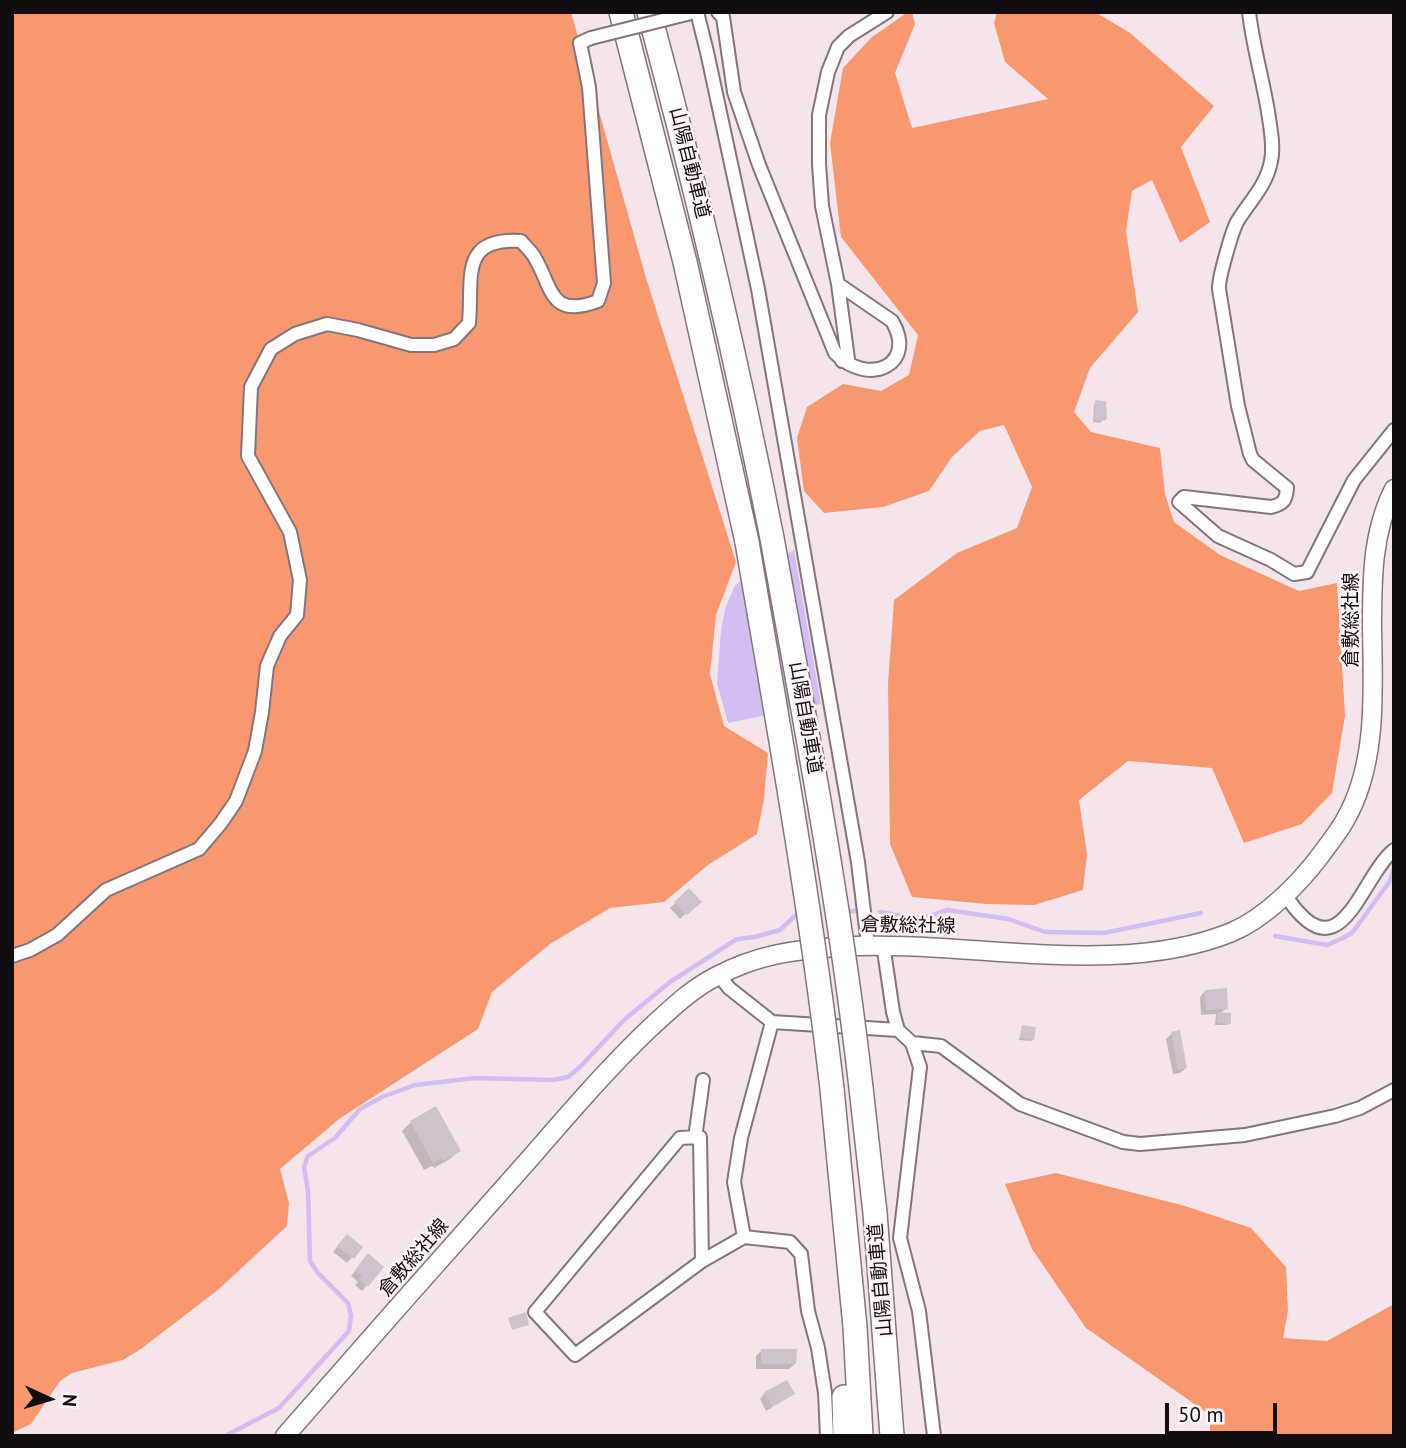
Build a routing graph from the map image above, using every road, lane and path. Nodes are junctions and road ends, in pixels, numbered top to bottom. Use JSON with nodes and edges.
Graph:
{"nodes":[{"id":1,"x":621,"y":12,"type":"edge"},
{"id":2,"x":649,"y":12,"type":"edge"},
{"id":3,"x":694,"y":12,"type":"edge"},
{"id":4,"x":718,"y":12,"type":"edge"},
{"id":5,"x":887,"y":12,"type":"edge"},
{"id":6,"x":1249,"y":12,"type":"edge"},
{"id":7,"x":838,"y":284,"type":"junction"},
{"id":8,"x":842,"y":361,"type":"junction"},
{"id":9,"x":1394,"y":430,"type":"edge"},
{"id":10,"x":1394,"y":489,"type":"edge"},
{"id":11,"x":1394,"y":850,"type":"edge"},
{"id":12,"x":1286,"y":896,"type":"junction"},
{"id":13,"x":876,"y":945,"type":"junction"},
{"id":14,"x":12,"y":956,"type":"edge"},
{"id":15,"x":719,"y":975,"type":"junction"},
{"id":16,"x":772,"y":1022,"type":"junction"},
{"id":17,"x":898,"y":1030,"type":"junction"},
{"id":18,"x":912,"y":1043,"type":"junction"},
{"id":19,"x":703,"y":1080,"type":"dead end"},
{"id":20,"x":1394,"y":1090,"type":"edge"},
{"id":21,"x":695,"y":1138,"type":"junction"},
{"id":22,"x":875,"y":1213,"type":"junction"},
{"id":23,"x":844,"y":1214,"type":"junction"},
{"id":24,"x":744,"y":1237,"type":"junction"},
{"id":25,"x":702,"y":1261,"type":"junction"},
{"id":26,"x":285,"y":1436,"type":"edge"},
{"id":27,"x":827,"y":1436,"type":"edge"},
{"id":28,"x":845,"y":1436,"type":"edge"},
{"id":29,"x":861,"y":1436,"type":"edge"},
{"id":30,"x":892,"y":1436,"type":"edge"},
{"id":31,"x":907,"y":1436,"type":"edge"},
{"id":32,"x":934,"y":1436,"type":"edge"}],
"edges":[{"from":1,"to":23,"type":"highway","name":"山陽自動車道","bridge":true},
{"from":2,"to":22,"type":"highway","name":"山陽自動車道","bridge":true},
{"from":3,"to":13,"type":"street"},
{"from":3,"to":14,"type":"street","bridge":true},
{"from":4,"to":8,"type":"street"},
{"from":5,"to":7,"type":"street"},
{"from":6,"to":9,"type":"street"},
{"from":7,"to":8,"type":"street"},
{"from":7,"to":8,"type":"street"},
{"from":10,"to":12,"type":"main road","name":"倉敷総社線"},
{"from":11,"to":12,"type":"street"},
{"from":12,"to":13,"type":"main road","name":"倉敷総社線"},
{"from":13,"to":15,"type":"main road","name":"倉敷総社線"},
{"from":13,"to":17,"type":"street"},
{"from":15,"to":16,"type":"street"},
{"from":15,"to":26,"type":"main road","name":"倉敷総社線"},
{"from":16,"to":17,"type":"street"},
{"from":16,"to":24,"type":"street"},
{"from":17,"to":18,"type":"street"},
{"from":18,"to":20,"type":"street"},
{"from":18,"to":32,"type":"street"},
{"from":19,"to":21,"type":"street"},
{"from":21,"to":25,"type":"street"},
{"from":21,"to":25,"type":"street"},
{"from":22,"to":30,"type":"highway","name":"山陽自動車道"},
{"from":22,"to":31,"type":"highway"},
{"from":23,"to":28,"type":"highway"},
{"from":23,"to":29,"type":"highway","name":"山陽自動車道"},
{"from":24,"to":25,"type":"street"},
{"from":24,"to":27,"type":"street"}]}
